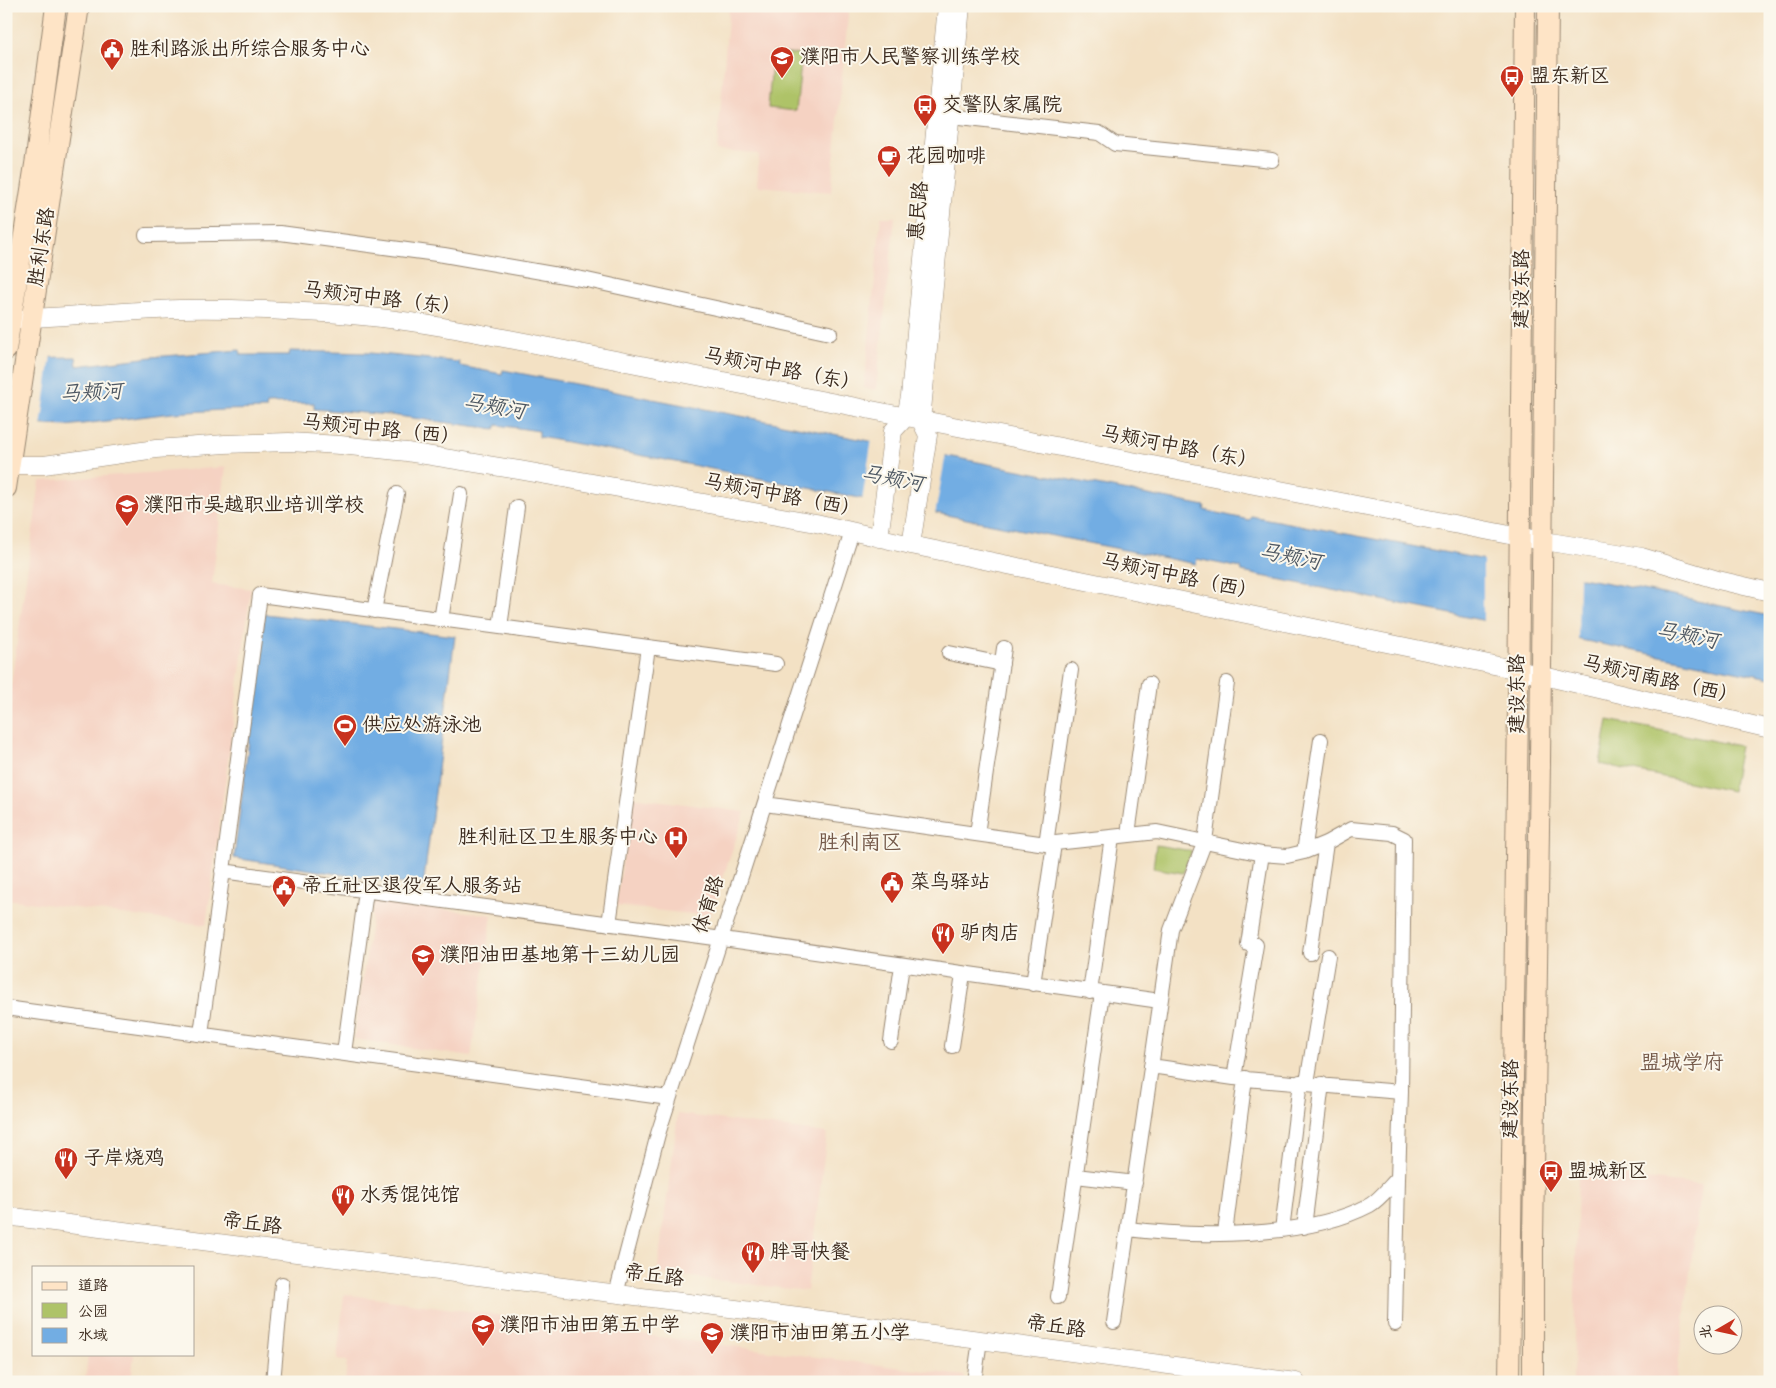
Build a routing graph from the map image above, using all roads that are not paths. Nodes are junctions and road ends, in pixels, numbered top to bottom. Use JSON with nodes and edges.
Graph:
{"nodes":[{"id":1,"x":56,"y":6,"type":"edge"},
{"id":2,"x":79,"y":6,"type":"edge"},
{"id":3,"x":947,"y":6,"type":"edge"},
{"id":4,"x":961,"y":6,"type":"edge"},
{"id":5,"x":1525,"y":6,"type":"edge"},
{"id":6,"x":1548,"y":6,"type":"edge"},
{"id":7,"x":944,"y":116,"type":"junction"},
{"id":8,"x":1272,"y":160,"type":"dead end"},
{"id":9,"x":146,"y":235,"type":"dead end"},
{"id":10,"x":32,"y":318,"type":"junction"},
{"id":11,"x":9,"y":319,"type":"edge"},
{"id":12,"x":830,"y":333,"type":"dead end"},
{"id":13,"x":6,"y":350,"type":"edge"},
{"id":14,"x":918,"y":424,"type":"junction"},
{"id":15,"x":9,"y":460,"type":"edge"},
{"id":16,"x":6,"y":488,"type":"edge"},
{"id":17,"x":397,"y":494,"type":"dead end"},
{"id":18,"x":461,"y":494,"type":"dead end"},
{"id":19,"x":517,"y":507,"type":"dead end"},
{"id":20,"x":852,"y":532,"type":"junction"},
{"id":21,"x":879,"y":534,"type":"junction"},
{"id":22,"x":912,"y":539,"type":"junction"},
{"id":23,"x":1520,"y":542,"type":"junction"},
{"id":24,"x":1543,"y":546,"type":"junction"},
{"id":25,"x":1770,"y":592,"type":"edge"},
{"id":26,"x":374,"y":611,"type":"junction"},
{"id":27,"x":441,"y":620,"type":"junction"},
{"id":28,"x":500,"y":628,"type":"junction"},
{"id":29,"x":648,"y":647,"type":"junction"},
{"id":30,"x":1004,"y":648,"type":"dead end"},
{"id":31,"x":949,"y":653,"type":"dead end"},
{"id":32,"x":1518,"y":663,"type":"junction"},
{"id":33,"x":776,"y":664,"type":"dead end"},
{"id":34,"x":1002,"y":664,"type":"junction"},
{"id":35,"x":1541,"y":668,"type":"junction"},
{"id":36,"x":1071,"y":670,"type":"dead end"},
{"id":37,"x":1148,"y":684,"type":"dead end"},
{"id":38,"x":1227,"y":684,"type":"dead end"},
{"id":39,"x":1770,"y":729,"type":"edge"},
{"id":40,"x":1321,"y":740,"type":"dead end"},
{"id":41,"x":765,"y":804,"type":"junction"},
{"id":42,"x":977,"y":834,"type":"junction"},
{"id":43,"x":1128,"y":834,"type":"junction"},
{"id":44,"x":1112,"y":837,"type":"junction"},
{"id":45,"x":1205,"y":841,"type":"junction"},
{"id":46,"x":1326,"y":843,"type":"junction"},
{"id":47,"x":1050,"y":844,"type":"junction"},
{"id":48,"x":1304,"y":852,"type":"junction"},
{"id":49,"x":1262,"y":854,"type":"junction"},
{"id":50,"x":222,"y":872,"type":"junction"},
{"id":51,"x":366,"y":891,"type":"junction"},
{"id":52,"x":609,"y":924,"type":"junction"},
{"id":53,"x":720,"y":939,"type":"junction"},
{"id":54,"x":1310,"y":953,"type":"dead end"},
{"id":55,"x":1328,"y":956,"type":"dead end"},
{"id":56,"x":902,"y":965,"type":"junction"},
{"id":57,"x":963,"y":974,"type":"junction"},
{"id":58,"x":1033,"y":984,"type":"junction"},
{"id":59,"x":1096,"y":993,"type":"junction"},
{"id":60,"x":1160,"y":1001,"type":"junction"},
{"id":61,"x":6,"y":1008,"type":"edge"},
{"id":62,"x":201,"y":1034,"type":"junction"},
{"id":63,"x":891,"y":1041,"type":"dead end"},
{"id":64,"x":952,"y":1046,"type":"dead end"},
{"id":65,"x":344,"y":1053,"type":"junction"},
{"id":66,"x":1151,"y":1066,"type":"junction"},
{"id":67,"x":1240,"y":1078,"type":"junction"},
{"id":68,"x":1303,"y":1083,"type":"junction"},
{"id":69,"x":1322,"y":1084,"type":"junction"},
{"id":70,"x":1401,"y":1092,"type":"junction"},
{"id":71,"x":669,"y":1098,"type":"junction"},
{"id":72,"x":1076,"y":1176,"type":"junction"},
{"id":73,"x":1398,"y":1178,"type":"junction"},
{"id":74,"x":1135,"y":1183,"type":"junction"},
{"id":75,"x":6,"y":1216,"type":"edge"},
{"id":76,"x":1304,"y":1227,"type":"junction"},
{"id":77,"x":1128,"y":1229,"type":"junction"},
{"id":78,"x":1282,"y":1230,"type":"junction"},
{"id":79,"x":1225,"y":1233,"type":"junction"},
{"id":80,"x":282,"y":1284,"type":"dead end"},
{"id":81,"x":616,"y":1294,"type":"junction"},
{"id":82,"x":1058,"y":1297,"type":"dead end"},
{"id":83,"x":1114,"y":1322,"type":"dead end"},
{"id":84,"x":1395,"y":1324,"type":"dead end"},
{"id":85,"x":980,"y":1340,"type":"junction"},
{"id":86,"x":273,"y":1382,"type":"edge"},
{"id":87,"x":974,"y":1382,"type":"edge"},
{"id":88,"x":1296,"y":1382,"type":"edge"},
{"id":89,"x":1509,"y":1382,"type":"edge"},
{"id":90,"x":1532,"y":1382,"type":"edge"}],
"edges":[{"from":1,"to":11,"type":"main road","name":"胜利东路"},
{"from":2,"to":10,"type":"main road","name":"胜利东路"},
{"from":3,"to":7,"type":"street","name":"惠民路"},
{"from":4,"to":7,"type":"street","name":"惠民路"},
{"from":5,"to":23,"type":"main road","name":"建设东路"},
{"from":6,"to":24,"type":"main road","name":"建设东路"},
{"from":7,"to":8,"type":"street"},
{"from":7,"to":14,"type":"street","name":"惠民路"},
{"from":9,"to":12,"type":"street"},
{"from":10,"to":11,"type":"street","name":"马颊河中路（东）"},
{"from":10,"to":14,"type":"street","name":"马颊河中路（东）"},
{"from":10,"to":15,"type":"main road","name":"胜利东路"},
{"from":11,"to":13,"type":"main road","name":"胜利东路"},
{"from":14,"to":21,"type":"street"},
{"from":14,"to":22,"type":"street","name":"惠民路"},
{"from":14,"to":23,"type":"street","name":"马颊河中路（东）"},
{"from":15,"to":16,"type":"main road","name":"胜利东路"},
{"from":15,"to":20,"type":"street","name":"马颊河中路（西）"},
{"from":17,"to":26,"type":"street"},
{"from":18,"to":27,"type":"street"},
{"from":19,"to":28,"type":"street"},
{"from":20,"to":21,"type":"street","name":"马颊河中路（西）"},
{"from":20,"to":41,"type":"street","name":"体育路"},
{"from":21,"to":22,"type":"street","name":"马颊河中路（西）"},
{"from":22,"to":32,"type":"street","name":"马颊河中路（西）"},
{"from":23,"to":24,"type":"street","name":"马颊河中路（东）"},
{"from":23,"to":32,"type":"main road","name":"建设东路"},
{"from":24,"to":25,"type":"street","name":"马颊河中路（东）"},
{"from":24,"to":35,"type":"main road","name":"建设东路"},
{"from":26,"to":27,"type":"street"},
{"from":26,"to":50,"type":"street"},
{"from":27,"to":28,"type":"street"},
{"from":28,"to":29,"type":"street"},
{"from":29,"to":33,"type":"street"},
{"from":29,"to":52,"type":"street"},
{"from":30,"to":34,"type":"street"},
{"from":31,"to":34,"type":"street"},
{"from":32,"to":35,"type":"street","name":"马颊河中路（西）"},
{"from":32,"to":89,"type":"main road","name":"建设东路"},
{"from":34,"to":42,"type":"street"},
{"from":35,"to":39,"type":"street","name":"马颊河南路（西）"},
{"from":35,"to":90,"type":"main road","name":"建设东路"},
{"from":36,"to":47,"type":"street"},
{"from":37,"to":43,"type":"street"},
{"from":38,"to":45,"type":"street"},
{"from":40,"to":48,"type":"street"},
{"from":41,"to":42,"type":"street"},
{"from":41,"to":53,"type":"street","name":"体育路"},
{"from":42,"to":47,"type":"street"},
{"from":43,"to":44,"type":"street"},
{"from":43,"to":45,"type":"street"},
{"from":44,"to":47,"type":"street"},
{"from":44,"to":59,"type":"street"},
{"from":45,"to":49,"type":"street"},
{"from":45,"to":60,"type":"street"},
{"from":46,"to":48,"type":"street"},
{"from":46,"to":54,"type":"street"},
{"from":46,"to":70,"type":"street"},
{"from":47,"to":58,"type":"street"},
{"from":48,"to":49,"type":"street"},
{"from":49,"to":67,"type":"street"},
{"from":50,"to":51,"type":"street"},
{"from":50,"to":62,"type":"street"},
{"from":51,"to":52,"type":"street"},
{"from":51,"to":65,"type":"street"},
{"from":52,"to":53,"type":"street"},
{"from":53,"to":56,"type":"street"},
{"from":53,"to":71,"type":"street","name":"体育路"},
{"from":55,"to":68,"type":"street"},
{"from":56,"to":57,"type":"street"},
{"from":56,"to":63,"type":"street"},
{"from":57,"to":58,"type":"street"},
{"from":57,"to":64,"type":"street"},
{"from":58,"to":59,"type":"street"},
{"from":59,"to":60,"type":"street"},
{"from":59,"to":72,"type":"street"},
{"from":60,"to":66,"type":"street"},
{"from":61,"to":62,"type":"street"},
{"from":62,"to":65,"type":"street"},
{"from":65,"to":71,"type":"street"},
{"from":66,"to":67,"type":"street"},
{"from":66,"to":74,"type":"street"},
{"from":67,"to":68,"type":"street"},
{"from":67,"to":79,"type":"street"},
{"from":68,"to":69,"type":"street"},
{"from":68,"to":78,"type":"street"},
{"from":69,"to":70,"type":"street"},
{"from":69,"to":76,"type":"street"},
{"from":70,"to":73,"type":"street"},
{"from":71,"to":81,"type":"street","name":"体育路"},
{"from":72,"to":74,"type":"street"},
{"from":72,"to":82,"type":"street"},
{"from":73,"to":76,"type":"street"},
{"from":73,"to":84,"type":"street"},
{"from":74,"to":77,"type":"street"},
{"from":75,"to":81,"type":"street","name":"帝丘路"},
{"from":76,"to":78,"type":"street"},
{"from":77,"to":79,"type":"street"},
{"from":77,"to":83,"type":"street"},
{"from":78,"to":79,"type":"street"},
{"from":80,"to":86,"type":"street"},
{"from":81,"to":85,"type":"street","name":"帝丘路"},
{"from":85,"to":87,"type":"street"},
{"from":85,"to":88,"type":"street","name":"帝丘路"}]}
